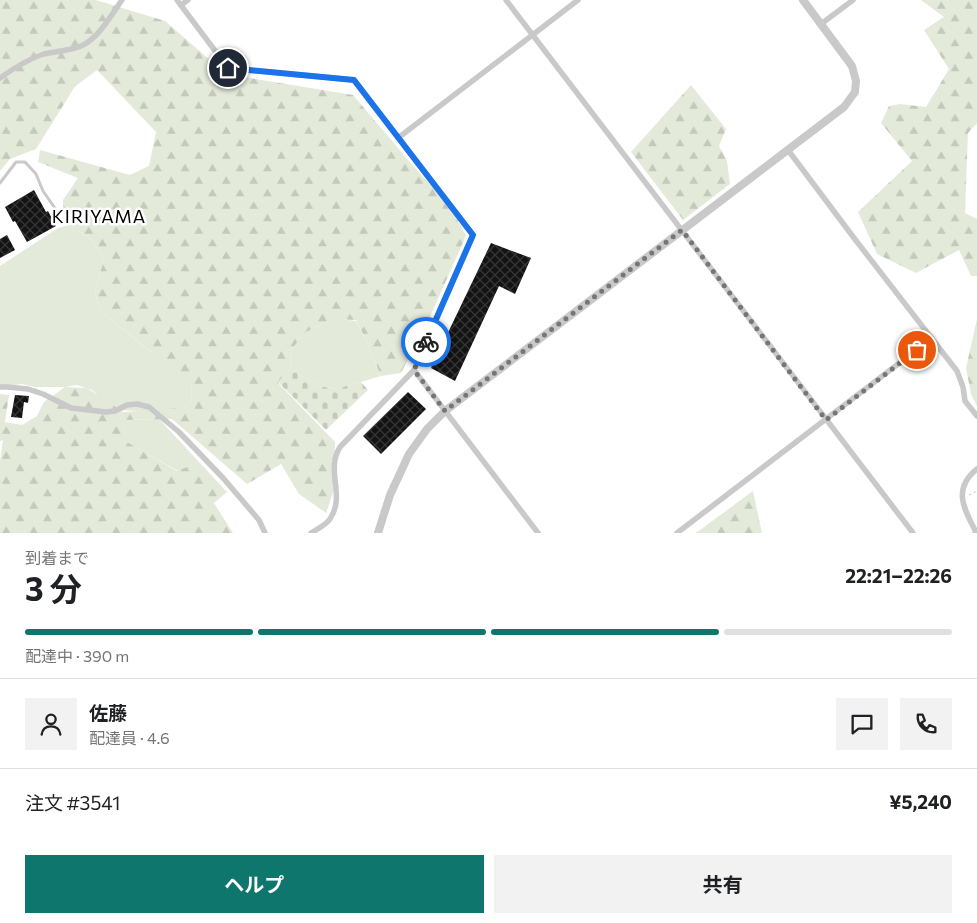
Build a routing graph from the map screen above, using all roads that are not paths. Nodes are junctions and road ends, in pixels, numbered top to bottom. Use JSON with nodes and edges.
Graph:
{"nodes":[{"id":1,"x":122,"y":0,"type":"edge"},
{"id":2,"x":188,"y":0,"type":"edge"},
{"id":3,"x":506,"y":0,"type":"edge"},
{"id":4,"x":578,"y":0,"type":"edge"},
{"id":5,"x":802,"y":0,"type":"edge"},
{"id":6,"x":853,"y":0,"type":"edge"},
{"id":7,"x":179,"y":3,"type":"edge"},
{"id":8,"x":821,"y":24,"type":"junction"},
{"id":9,"x":533,"y":34,"type":"junction"},
{"id":10,"x":0,"y":78,"type":"edge"},
{"id":11,"x":398,"y":138,"type":"junction"},
{"id":12,"x":788,"y":150,"type":"junction"},
{"id":13,"x":0,"y":183,"type":"edge"},
{"id":14,"x":59,"y":214,"type":"dead end"},
{"id":15,"x":682,"y":230,"type":"junction"},
{"id":16,"x":932,"y":338,"type":"junction"},
{"id":17,"x":414,"y":370,"type":"junction"},
{"id":18,"x":0,"y":388,"type":"edge"},
{"id":19,"x":445,"y":411,"type":"junction"},
{"id":20,"x":977,"y":416,"type":"edge"},
{"id":21,"x":826,"y":420,"type":"junction"},
{"id":22,"x":977,"y":469,"type":"edge"},
{"id":23,"x":265,"y":533,"type":"edge"},
{"id":24,"x":311,"y":533,"type":"edge"},
{"id":25,"x":378,"y":533,"type":"edge"},
{"id":26,"x":538,"y":533,"type":"edge"},
{"id":27,"x":677,"y":533,"type":"edge"},
{"id":28,"x":913,"y":533,"type":"edge"},
{"id":29,"x":975,"y":533,"type":"edge"}],
"edges":[{"from":1,"to":10,"type":"street"},
{"from":2,"to":7,"type":"street"},
{"from":3,"to":9,"type":"street"},
{"from":4,"to":9,"type":"street"},
{"from":5,"to":8,"type":"street"},
{"from":6,"to":8,"type":"street"},
{"from":7,"to":11,"type":"street"},
{"from":8,"to":12,"type":"street"},
{"from":9,"to":11,"type":"street"},
{"from":9,"to":15,"type":"street"},
{"from":11,"to":17,"type":"street"},
{"from":12,"to":15,"type":"street"},
{"from":12,"to":16,"type":"street"},
{"from":13,"to":14,"type":"lane"},
{"from":15,"to":19,"type":"street"},
{"from":15,"to":21,"type":"street"},
{"from":16,"to":20,"type":"street"},
{"from":16,"to":21,"type":"street"},
{"from":17,"to":19,"type":"street"},
{"from":17,"to":24,"type":"street"},
{"from":18,"to":23,"type":"street"},
{"from":19,"to":25,"type":"street"},
{"from":19,"to":26,"type":"street"},
{"from":21,"to":27,"type":"street"},
{"from":21,"to":28,"type":"street"},
{"from":22,"to":29,"type":"street"}]}
